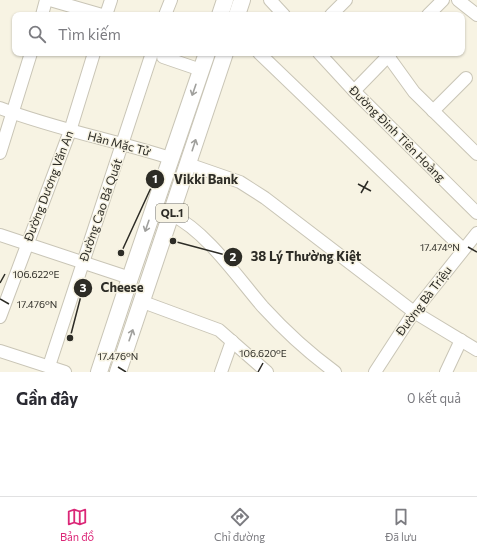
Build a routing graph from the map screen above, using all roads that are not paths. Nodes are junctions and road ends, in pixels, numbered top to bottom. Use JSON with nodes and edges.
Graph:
{"nodes":[{"id":1,"x":46,"y":0,"type":"edge"},
{"id":2,"x":50,"y":0,"type":"edge"},
{"id":3,"x":111,"y":0,"type":"edge"},
{"id":4,"x":171,"y":0,"type":"edge"},
{"id":5,"x":225,"y":0,"type":"edge"},
{"id":6,"x":242,"y":0,"type":"edge"},
{"id":7,"x":270,"y":0,"type":"edge"},
{"id":8,"x":346,"y":0,"type":"edge"},
{"id":9,"x":443,"y":0,"type":"edge"},
{"id":10,"x":458,"y":0,"type":"edge"},
{"id":11,"x":43,"y":12,"type":"edge"},
{"id":12,"x":92,"y":12,"type":"edge"},
{"id":13,"x":107,"y":12,"type":"edge"},
{"id":14,"x":166,"y":12,"type":"edge"},
{"id":15,"x":221,"y":12,"type":"edge"},
{"id":16,"x":238,"y":12,"type":"edge"},
{"id":17,"x":281,"y":12,"type":"edge"},
{"id":18,"x":334,"y":12,"type":"edge"},
{"id":19,"x":431,"y":12,"type":"edge"},
{"id":20,"x":477,"y":15,"type":"edge"},
{"id":21,"x":30,"y":56,"type":"edge"},
{"id":22,"x":93,"y":56,"type":"edge"},
{"id":23,"x":158,"y":56,"type":"edge"},
{"id":24,"x":161,"y":56,"type":"edge"},
{"id":25,"x":206,"y":56,"type":"edge"},
{"id":26,"x":224,"y":56,"type":"edge"},
{"id":27,"x":262,"y":56,"type":"edge"},
{"id":28,"x":322,"y":56,"type":"edge"},
{"id":29,"x":387,"y":56,"type":"edge"},
{"id":30,"x":390,"y":56,"type":"edge"},
{"id":31,"x":201,"y":70,"type":"junction"},
{"id":32,"x":466,"y":78,"type":"dead end"},
{"id":33,"x":354,"y":91,"type":"junction"},
{"id":34,"x":0,"y":108,"type":"edge"},
{"id":35,"x":433,"y":111,"type":"junction"},
{"id":36,"x":14,"y":113,"type":"junction"},
{"id":37,"x":70,"y":131,"type":"junction"},
{"id":38,"x":124,"y":143,"type":"junction"},
{"id":39,"x":0,"y":153,"type":"edge"},
{"id":40,"x":477,"y":154,"type":"edge"},
{"id":41,"x":170,"y":158,"type":"junction"},
{"id":42,"x":188,"y":164,"type":"junction"},
{"id":43,"x":477,"y":213,"type":"edge"},
{"id":44,"x":172,"y":215,"type":"junction"},
{"id":45,"x":477,"y":233,"type":"edge"},
{"id":46,"x":0,"y":235,"type":"edge"},
{"id":47,"x":26,"y":243,"type":"junction"},
{"id":48,"x":463,"y":249,"type":"junction"},
{"id":49,"x":83,"y":261,"type":"junction"},
{"id":50,"x":130,"y":278,"type":"junction"},
{"id":51,"x":143,"y":302,"type":"junction"},
{"id":52,"x":414,"y":312,"type":"junction"},
{"id":53,"x":0,"y":317,"type":"edge"},
{"id":54,"x":461,"y":340,"type":"junction"},
{"id":55,"x":232,"y":341,"type":"junction"},
{"id":56,"x":477,"y":350,"type":"edge"},
{"id":57,"x":0,"y":351,"type":"edge"},
{"id":58,"x":105,"y":354,"type":"junction"},
{"id":59,"x":49,"y":366,"type":"junction"},
{"id":60,"x":120,"y":366,"type":"edge"},
{"id":61,"x":65,"y":372,"type":"edge"},
{"id":62,"x":99,"y":372,"type":"edge"},
{"id":63,"x":221,"y":372,"type":"edge"},
{"id":64,"x":267,"y":372,"type":"edge"},
{"id":65,"x":335,"y":372,"type":"edge"},
{"id":66,"x":375,"y":372,"type":"edge"},
{"id":67,"x":446,"y":372,"type":"edge"}],
"edges":[{"from":1,"to":11,"type":"street"},
{"from":2,"to":12,"type":"street"},
{"from":3,"to":13,"type":"street"},
{"from":4,"to":14,"type":"street"},
{"from":5,"to":15,"type":"main road"},
{"from":6,"to":16,"type":"main road"},
{"from":7,"to":17,"type":"street"},
{"from":8,"to":18,"type":"street"},
{"from":9,"to":19,"type":"street"},
{"from":10,"to":20,"type":"street"},
{"from":21,"to":36,"type":"street"},
{"from":22,"to":37,"type":"street","name":"Đường Dương Văn An"},
{"from":23,"to":38,"type":"street","name":"Đường Cao Bá Quát"},
{"from":24,"to":31,"type":"street"},
{"from":25,"to":31,"type":"main road","number":"QL.1"},
{"from":42,"to":26,"type":"main road","number":"QL.1","one_way":true},
{"from":27,"to":48,"type":"street"},
{"from":28,"to":33,"type":"street","name":"Đường Đinh Tiên Hoàng"},
{"from":29,"to":33,"type":"street"},
{"from":30,"to":35,"type":"street"},
{"from":31,"to":41,"type":"main road","number":"QL.1","one_way":true},
{"from":32,"to":35,"type":"street"},
{"from":33,"to":43,"type":"street","name":"Đường Đinh Tiên Hoàng"},
{"from":34,"to":36,"type":"street","name":"Hàn Mặc Tử"},
{"from":35,"to":40,"type":"street"},
{"from":36,"to":37,"type":"street","name":"Hàn Mặc Tử"},
{"from":36,"to":39,"type":"street"},
{"from":37,"to":38,"type":"street","name":"Hàn Mặc Tử"},
{"from":37,"to":47,"type":"street","name":"Đường Dương Văn An"},
{"from":38,"to":41,"type":"street","name":"Hàn Mặc Tử"},
{"from":38,"to":49,"type":"street","name":"Đường Cao Bá Quát"},
{"from":41,"to":42,"type":"main road"},
{"from":41,"to":50,"type":"main road","number":"QL.1","one_way":true},
{"from":42,"to":44,"type":"main road","number":"QL.1"},
{"from":42,"to":52,"type":"street"},
{"from":44,"to":51,"type":"main road","number":"QL.1"},
{"from":44,"to":65,"type":"street"},
{"from":45,"to":48,"type":"street","name":"Đường Bà Triệu"},
{"from":46,"to":47,"type":"street"},
{"from":47,"to":49,"type":"street"},
{"from":47,"to":53,"type":"street","name":"Đường Dương Văn An"},
{"from":48,"to":52,"type":"street","name":"Đường Bà Triệu"},
{"from":49,"to":50,"type":"street"},
{"from":49,"to":59,"type":"street","name":"Đường Cao Bá Quát"},
{"from":50,"to":58,"type":"main road","number":"QL.1"},
{"from":51,"to":55,"type":"street"},
{"from":60,"to":51,"type":"main road","number":"QL.1","one_way":true},
{"from":52,"to":54,"type":"street"},
{"from":52,"to":66,"type":"street","name":"Đường Bà Triệu"},
{"from":54,"to":56,"type":"street"},
{"from":54,"to":67,"type":"street"},
{"from":55,"to":63,"type":"street"},
{"from":55,"to":64,"type":"street"},
{"from":57,"to":59,"type":"street"},
{"from":58,"to":60,"type":"main road"},
{"from":58,"to":62,"type":"main road","number":"QL.1"},
{"from":59,"to":61,"type":"street"}]}
